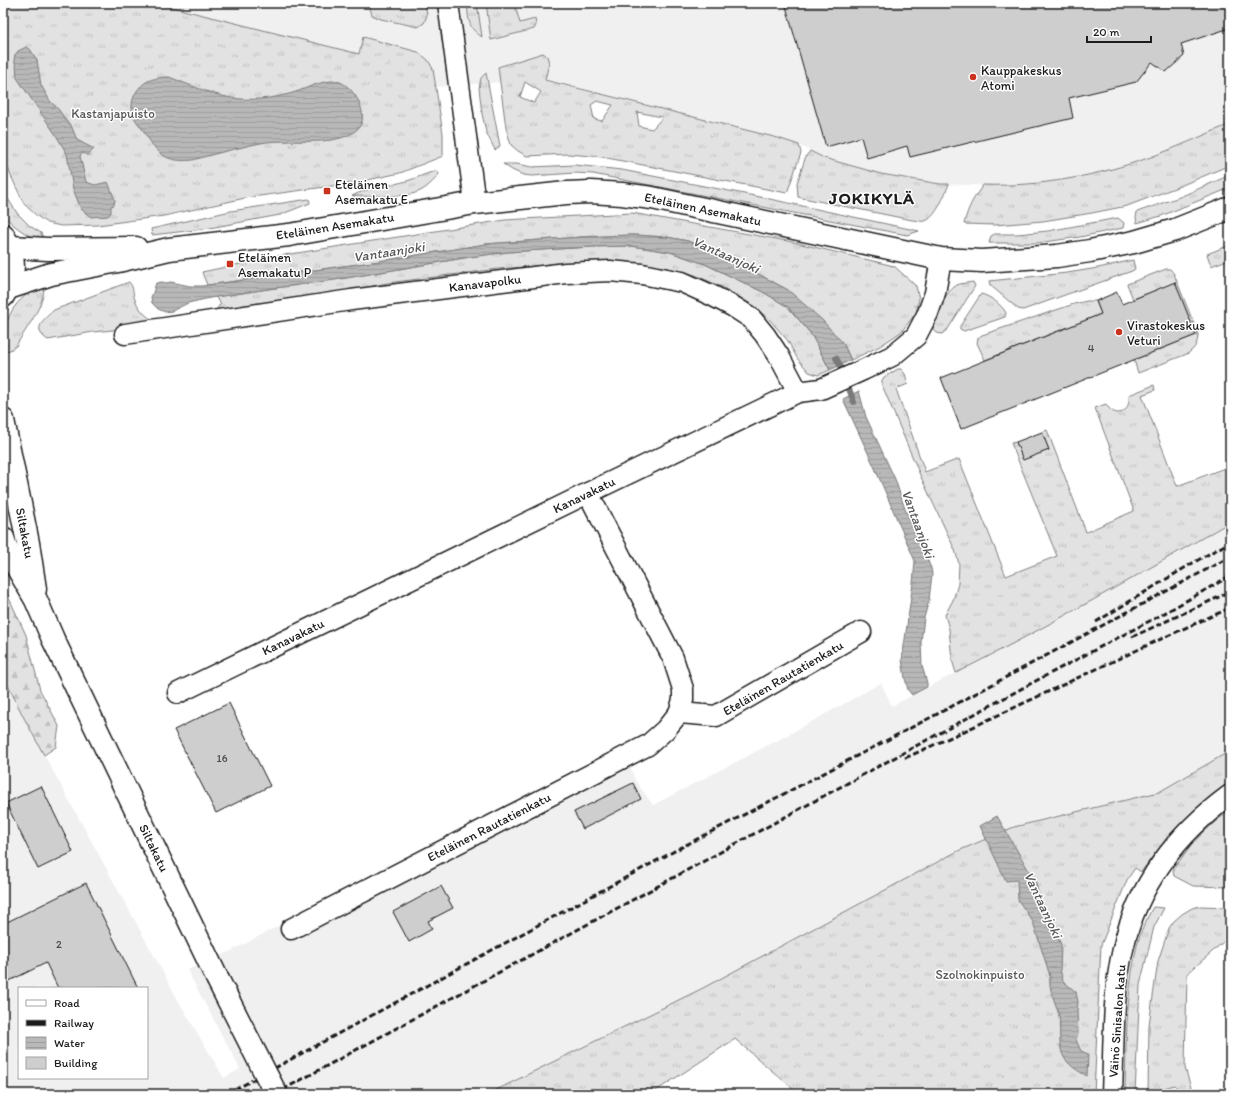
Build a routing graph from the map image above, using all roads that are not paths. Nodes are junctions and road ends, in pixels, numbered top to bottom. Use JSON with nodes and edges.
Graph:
{"nodes":[{"id":1,"x":448,"y":3,"type":"edge"},
{"id":2,"x":475,"y":203,"type":"junction"},
{"id":3,"x":1230,"y":208,"type":"edge"},
{"id":4,"x":7,"y":241,"type":"edge"},
{"id":5,"x":169,"y":249,"type":"junction"},
{"id":6,"x":941,"y":259,"type":"junction"},
{"id":7,"x":6,"y":292,"type":"edge"},
{"id":8,"x":125,"y":334,"type":"dead end"},
{"id":9,"x":798,"y":392,"type":"junction"},
{"id":10,"x":3,"y":420,"type":"edge"},
{"id":11,"x":588,"y":493,"type":"junction"},
{"id":12,"x":3,"y":538,"type":"edge"},
{"id":13,"x":36,"y":600,"type":"junction"},
{"id":14,"x":861,"y":632,"type":"dead end"},
{"id":15,"x":178,"y":693,"type":"dead end"},
{"id":16,"x":679,"y":713,"type":"junction"},
{"id":17,"x":1230,"y":795,"type":"edge"},
{"id":18,"x":291,"y":929,"type":"dead end"},
{"id":19,"x":276,"y":1094,"type":"edge"},
{"id":20,"x":1112,"y":1094,"type":"edge"}],
"edges":[{"from":1,"to":2,"type":"street"},
{"from":2,"to":5,"type":"street","name":"Eteläinen Asemakatu"},
{"from":2,"to":6,"type":"street","name":"Eteläinen Asemakatu"},
{"from":3,"to":6,"type":"street","name":"Eteläinen Asemakatu"},
{"from":4,"to":5,"type":"street","name":"Eteläinen Asemakatu"},
{"from":4,"to":7,"type":"street"},
{"from":5,"to":7,"type":"street","name":"Eteläinen Asemakatu"},
{"from":6,"to":9,"type":"street","name":"Kanavakatu"},
{"from":8,"to":9,"type":"street","name":"Kanavapolku"},
{"from":9,"to":11,"type":"street","name":"Kanavakatu"},
{"from":10,"to":13,"type":"street","name":"Siltakatu"},
{"from":11,"to":15,"type":"street","name":"Kanavakatu"},
{"from":11,"to":16,"type":"street","name":"Eteläinen Rautatienkatu"},
{"from":12,"to":13,"type":"street","name":"Siltakatu"},
{"from":13,"to":19,"type":"street","name":"Siltakatu","bridge":true},
{"from":14,"to":16,"type":"street","name":"Eteläinen Rautatienkatu"},
{"from":16,"to":18,"type":"street","name":"Eteläinen Rautatienkatu"},
{"from":17,"to":20,"type":"street","name":"Väinö Sinisalon katu"}]}
